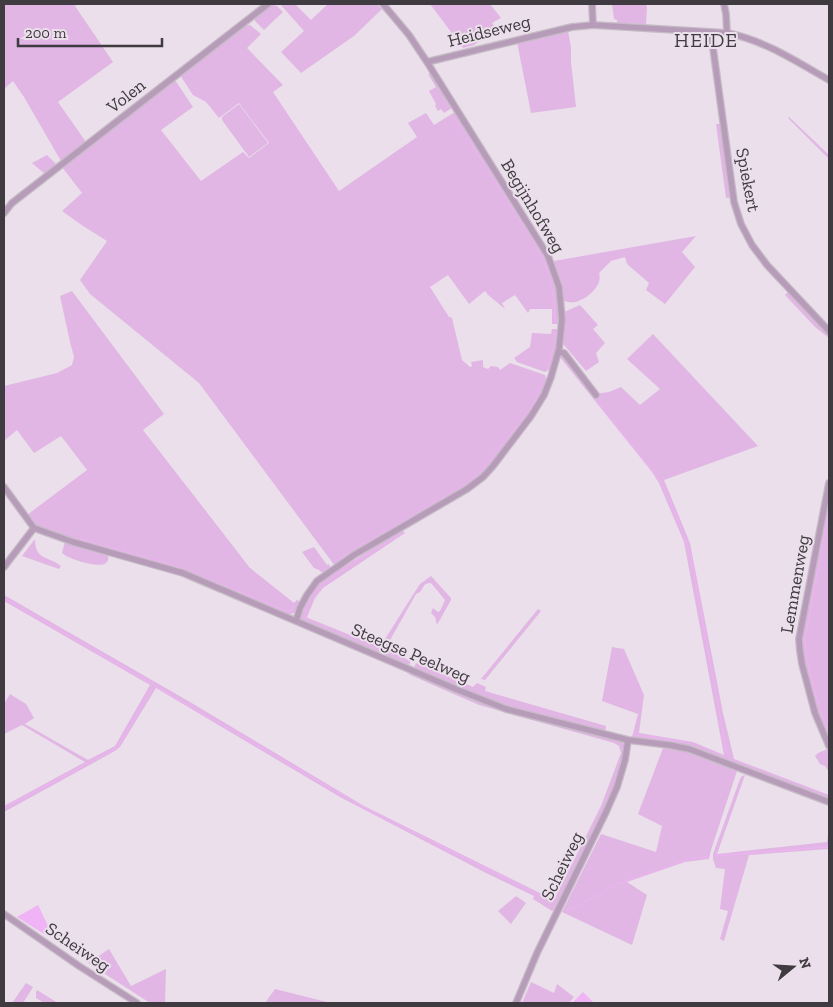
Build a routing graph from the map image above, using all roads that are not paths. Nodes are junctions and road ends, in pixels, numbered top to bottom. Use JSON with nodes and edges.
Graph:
{"nodes":[{"id":1,"x":268,"y":4,"type":"edge"},
{"id":2,"x":384,"y":4,"type":"edge"},
{"id":3,"x":592,"y":4,"type":"edge"},
{"id":4,"x":724,"y":4,"type":"edge"},
{"id":5,"x":593,"y":25,"type":"junction"},
{"id":6,"x":710,"y":33,"type":"junction"},
{"id":7,"x":727,"y":33,"type":"junction"},
{"id":8,"x":427,"y":62,"type":"junction"},
{"id":9,"x":829,"y":80,"type":"edge"},
{"id":10,"x":4,"y":213,"type":"edge"},
{"id":11,"x":829,"y":331,"type":"edge"},
{"id":12,"x":558,"y":352,"type":"junction"},
{"id":13,"x":596,"y":395,"type":"dead end"},
{"id":14,"x":829,"y":482,"type":"edge"},
{"id":15,"x":4,"y":487,"type":"edge"},
{"id":16,"x":34,"y":528,"type":"junction"},
{"id":17,"x":4,"y":567,"type":"edge"},
{"id":18,"x":296,"y":621,"type":"junction"},
{"id":19,"x":628,"y":740,"type":"junction"},
{"id":20,"x":829,"y":746,"type":"edge"},
{"id":21,"x":829,"y":802,"type":"edge"},
{"id":22,"x":4,"y":914,"type":"edge"},
{"id":23,"x":137,"y":1003,"type":"edge"},
{"id":24,"x":516,"y":1003,"type":"edge"}],
"edges":[{"from":1,"to":10,"type":"street","name":"Volen"},
{"from":2,"to":8,"type":"street","name":"Heidseweg"},
{"from":3,"to":5,"type":"street"},
{"from":4,"to":7,"type":"street"},
{"from":5,"to":6,"type":"street","name":"Heidseweg"},
{"from":5,"to":8,"type":"street","name":"Heidseweg"},
{"from":6,"to":7,"type":"street","name":"Heidseweg"},
{"from":6,"to":11,"type":"street","name":"Spiekert"},
{"from":7,"to":9,"type":"street","name":"Heidseweg"},
{"from":8,"to":12,"type":"street","name":"Begijnhofweg"},
{"from":12,"to":13,"type":"street"},
{"from":12,"to":18,"type":"street","name":"Begijnhofweg"},
{"from":14,"to":20,"type":"street","name":"Lemmenweg"},
{"from":15,"to":16,"type":"street"},
{"from":16,"to":17,"type":"street"},
{"from":16,"to":18,"type":"street","name":"Steegse Peelweg"},
{"from":18,"to":19,"type":"street","name":"Steegse Peelweg"},
{"from":19,"to":21,"type":"street","name":"Steegse Peelweg"},
{"from":19,"to":24,"type":"street","name":"Scheiweg"},
{"from":22,"to":23,"type":"street","name":"Scheiweg"}]}
